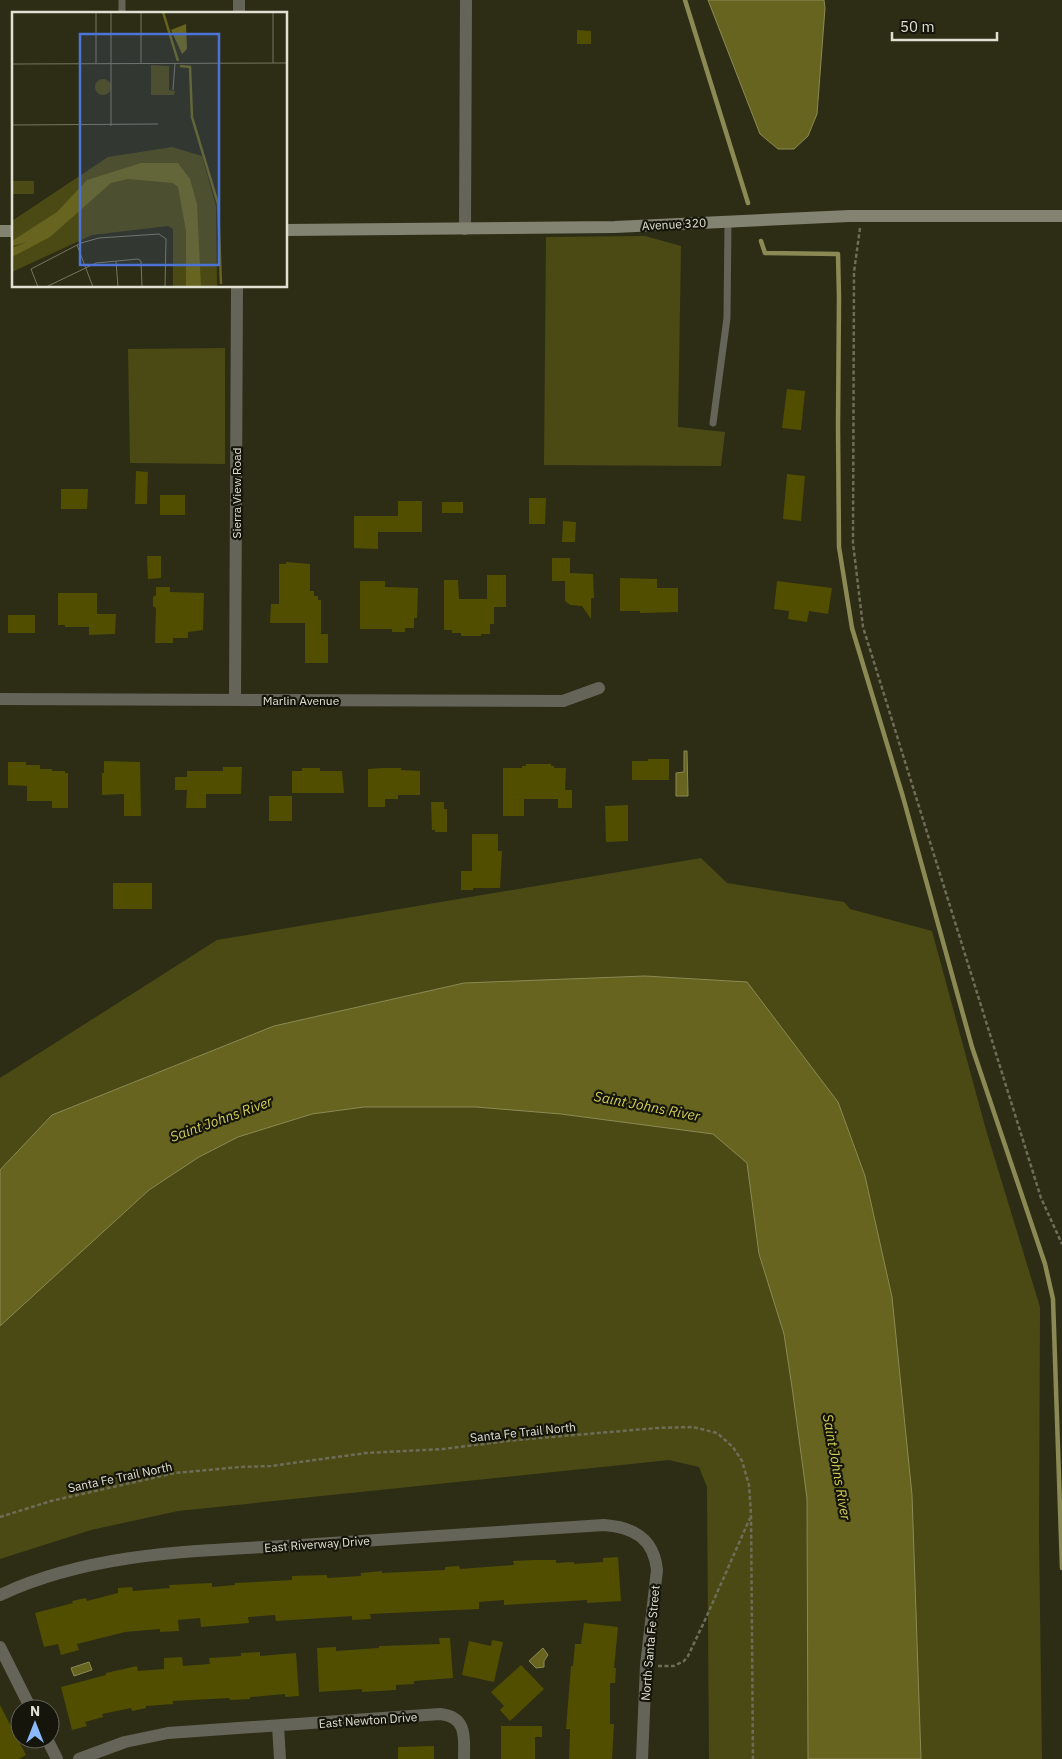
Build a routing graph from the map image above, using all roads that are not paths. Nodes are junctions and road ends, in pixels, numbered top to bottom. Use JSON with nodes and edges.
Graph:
{"nodes":[{"id":1,"x":466,"y":0,"type":"edge"},
{"id":2,"x":1062,"y":216,"type":"edge"},
{"id":3,"x":728,"y":222,"type":"junction"},
{"id":4,"x":465,"y":229,"type":"junction"},
{"id":5,"x":288,"y":230,"type":"edge"},
{"id":6,"x":237,"y":288,"type":"edge"},
{"id":7,"x":714,"y":424,"type":"dead end"},
{"id":8,"x":599,"y":688,"type":"dead end"},
{"id":9,"x":0,"y":699,"type":"edge"},
{"id":10,"x":235,"y":700,"type":"junction"},
{"id":11,"x":638,"y":1534,"type":"joint"},
{"id":12,"x":0,"y":1594,"type":"edge"},
{"id":13,"x":0,"y":1647,"type":"edge"},
{"id":14,"x":27,"y":1699,"type":"edge"},
{"id":15,"x":278,"y":1726,"type":"junction"},
{"id":16,"x":79,"y":1759,"type":"edge"},
{"id":17,"x":280,"y":1759,"type":"edge"},
{"id":18,"x":464,"y":1759,"type":"edge"},
{"id":19,"x":642,"y":1759,"type":"edge"}],
"edges":[{"from":1,"to":4,"type":"street"},
{"from":2,"to":3,"type":"street","name":"Avenue 320"},
{"from":3,"to":4,"type":"street","name":"Avenue 320"},
{"from":3,"to":7,"type":"lane"},
{"from":4,"to":5,"type":"street","name":"Avenue 320"},
{"from":6,"to":10,"type":"street","name":"Sierra View Road"},
{"from":8,"to":10,"type":"street","name":"Marlin Avenue"},
{"from":9,"to":10,"type":"street","name":"Marlin Avenue"},
{"from":11,"to":12,"type":"street","name":"East Riverway Drive"},
{"from":11,"to":19,"type":"street","name":"North Santa Fe Street"},
{"from":13,"to":14,"type":"street"},
{"from":15,"to":16,"type":"street","name":"East Newton Drive"},
{"from":15,"to":17,"type":"street"},
{"from":15,"to":18,"type":"street","name":"East Newton Drive"}]}
